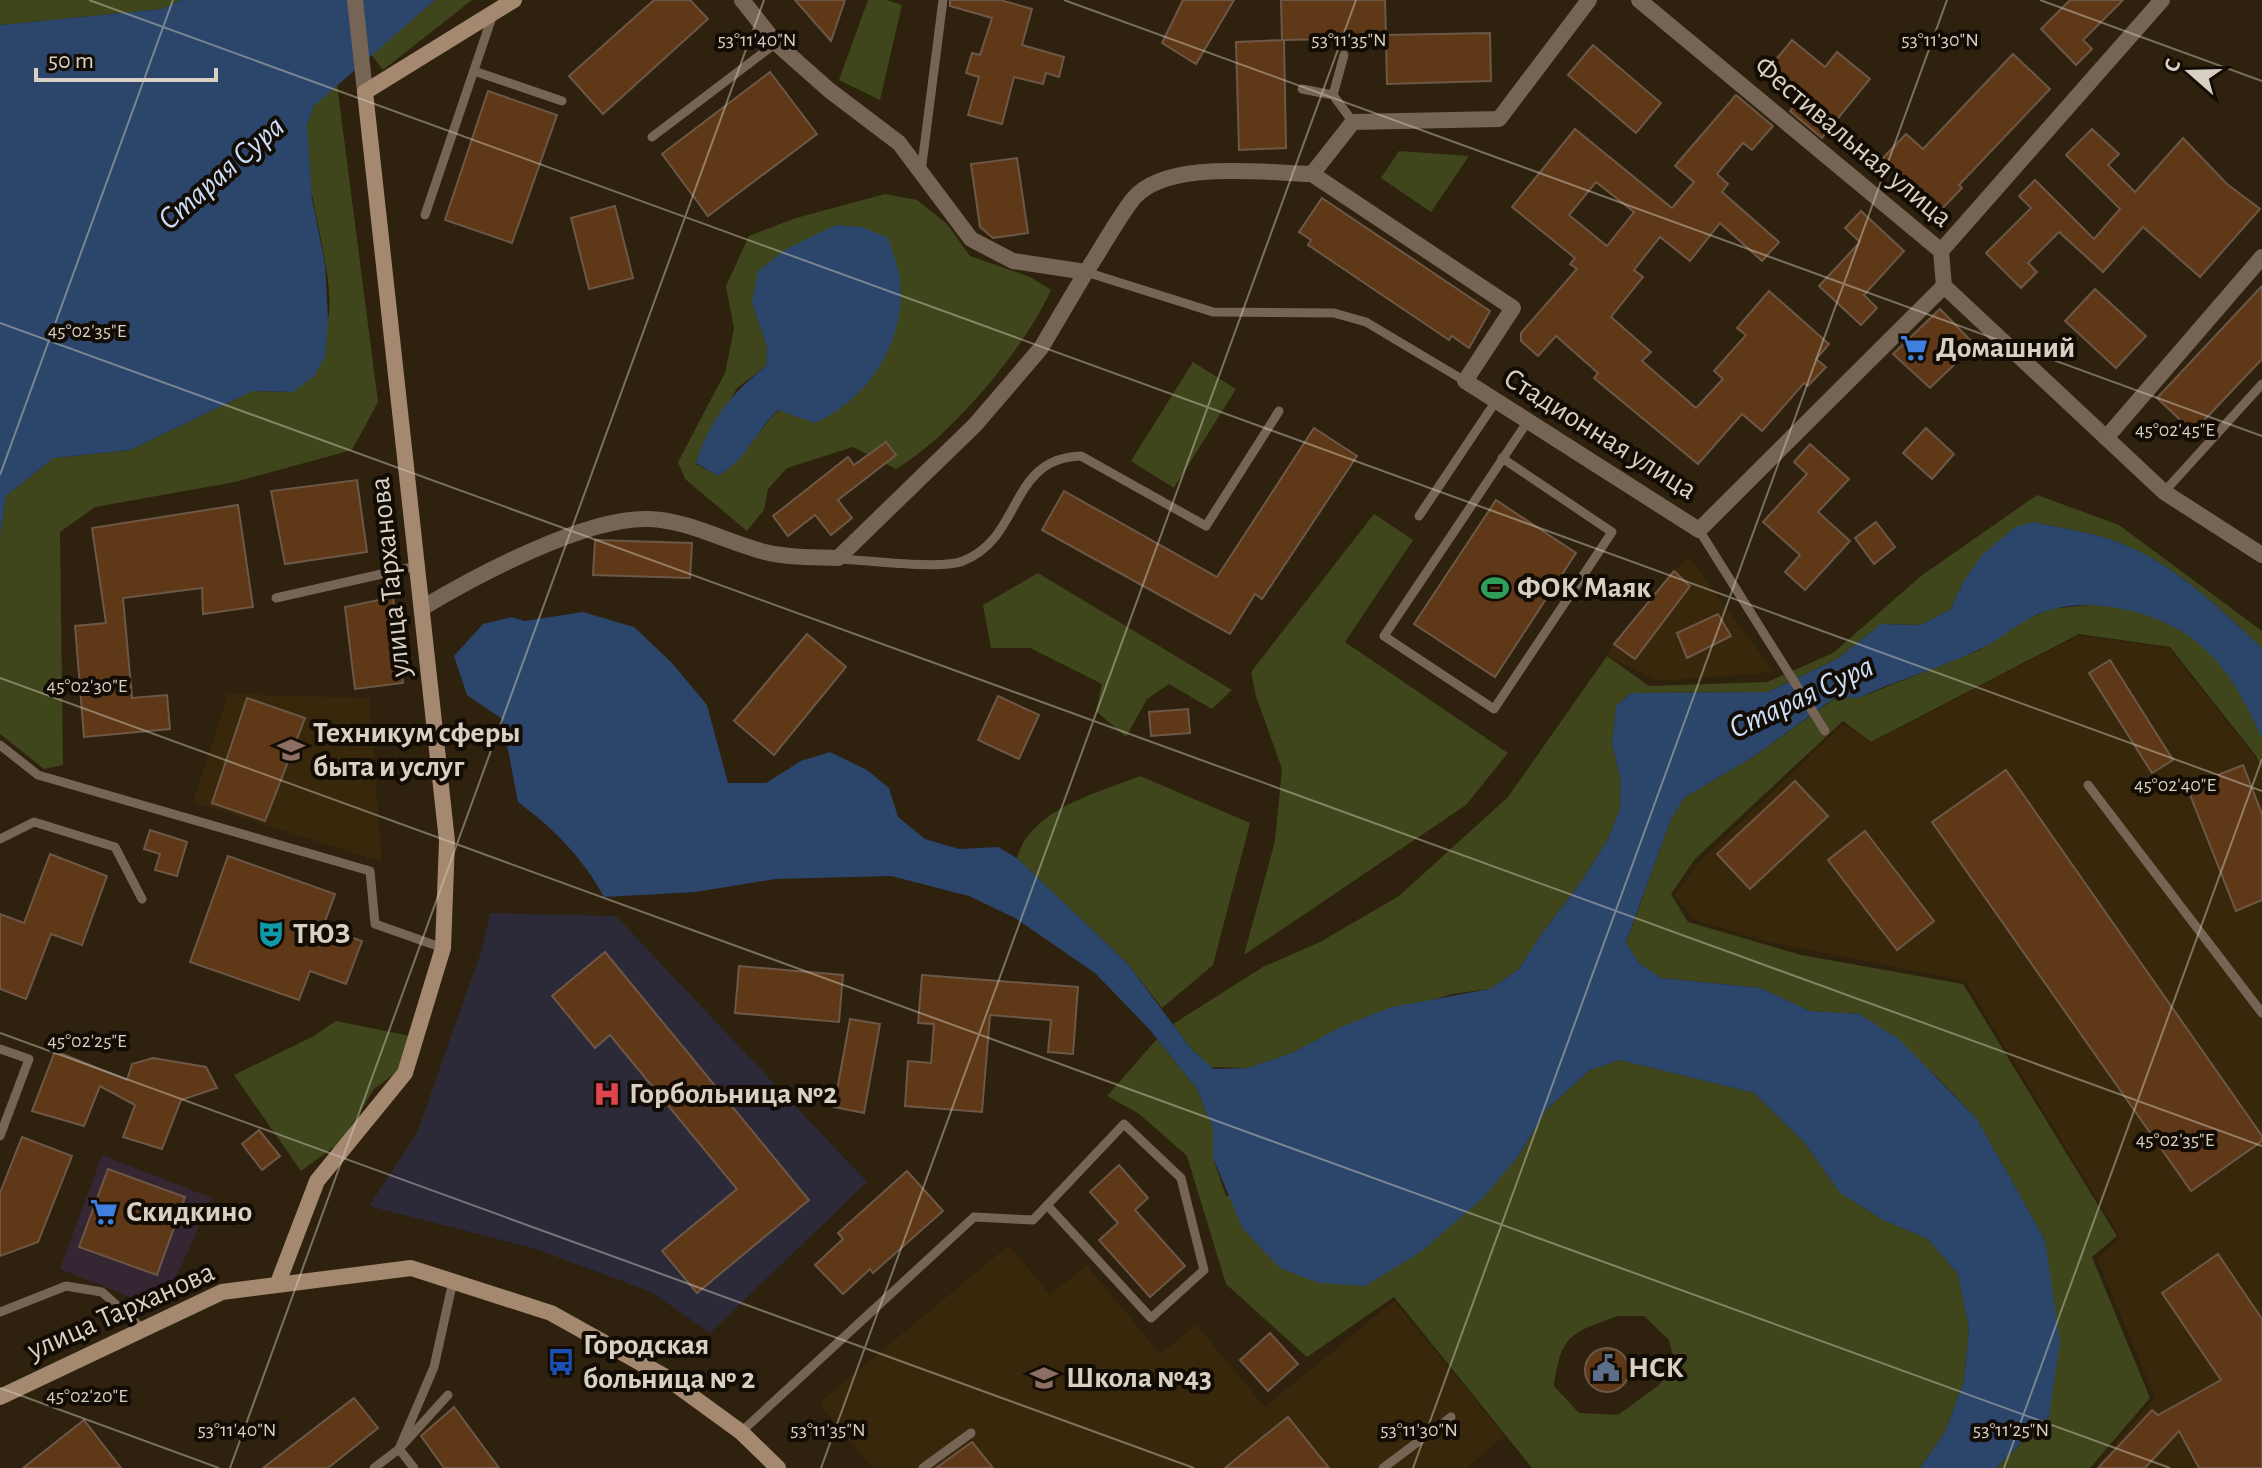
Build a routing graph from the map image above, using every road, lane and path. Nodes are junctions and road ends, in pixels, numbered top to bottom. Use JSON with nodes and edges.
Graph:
{"nodes":[{"id":1,"x":355,"y":0,"type":"edge"},
{"id":2,"x":514,"y":0,"type":"edge"},
{"id":3,"x":742,"y":0,"type":"edge"},
{"id":4,"x":943,"y":0,"type":"edge"},
{"id":5,"x":1589,"y":0,"type":"edge"},
{"id":6,"x":1639,"y":0,"type":"edge"},
{"id":7,"x":2162,"y":0,"type":"edge"},
{"id":8,"x":493,"y":13,"type":"junction"},
{"id":9,"x":776,"y":43,"type":"junction"},
{"id":10,"x":1344,"y":55,"type":"dead end"},
{"id":11,"x":474,"y":71,"type":"junction"},
{"id":12,"x":1302,"y":89,"type":"dead end"},
{"id":13,"x":365,"y":92,"type":"junction"},
{"id":14,"x":1333,"y":95,"type":"junction"},
{"id":15,"x":562,"y":101,"type":"dead end"},
{"id":16,"x":1353,"y":122,"type":"junction"},
{"id":17,"x":652,"y":137,"type":"dead end"},
{"id":18,"x":921,"y":172,"type":"junction"},
{"id":19,"x":1312,"y":174,"type":"junction"},
{"id":20,"x":425,"y":215,"type":"dead end"},
{"id":21,"x":1941,"y":251,"type":"junction"},
{"id":22,"x":2262,"y":258,"type":"edge"},
{"id":23,"x":1086,"y":272,"type":"junction"},
{"id":24,"x":1944,"y":286,"type":"junction"},
{"id":25,"x":1465,"y":381,"type":"junction"},
{"id":26,"x":2262,"y":384,"type":"edge"},
{"id":27,"x":1496,"y":401,"type":"junction"},
{"id":28,"x":1279,"y":411,"type":"dead end"},
{"id":29,"x":1528,"y":421,"type":"junction"},
{"id":30,"x":2106,"y":438,"type":"junction"},
{"id":31,"x":1502,"y":458,"type":"junction"},
{"id":32,"x":2164,"y":492,"type":"junction"},
{"id":33,"x":1419,"y":516,"type":"dead end"},
{"id":34,"x":1699,"y":530,"type":"junction"},
{"id":35,"x":2262,"y":555,"type":"edge"},
{"id":36,"x":838,"y":558,"type":"junction"},
{"id":37,"x":417,"y":566,"type":"junction"},
{"id":38,"x":276,"y":598,"type":"dead end"},
{"id":39,"x":422,"y":608,"type":"junction"},
{"id":40,"x":1825,"y":731,"type":"dead end"},
{"id":41,"x":0,"y":745,"type":"edge"},
{"id":42,"x":2088,"y":785,"type":"dead end"},
{"id":43,"x":0,"y":839,"type":"edge"},
{"id":44,"x":142,"y":899,"type":"dead end"},
{"id":45,"x":443,"y":948,"type":"junction"},
{"id":46,"x":2262,"y":1013,"type":"edge"},
{"id":47,"x":0,"y":1049,"type":"edge"},
{"id":48,"x":0,"y":1136,"type":"edge"},
{"id":49,"x":1047,"y":1205,"type":"junction"},
{"id":50,"x":453,"y":1281,"type":"junction"},
{"id":51,"x":278,"y":1283,"type":"junction"},
{"id":52,"x":0,"y":1312,"type":"edge"},
{"id":53,"x":143,"y":1329,"type":"junction"},
{"id":54,"x":448,"y":1395,"type":"dead end"},
{"id":55,"x":0,"y":1397,"type":"edge"},
{"id":56,"x":1451,"y":1417,"type":"dead end"},
{"id":57,"x":741,"y":1432,"type":"junction"},
{"id":58,"x":971,"y":1433,"type":"dead end"},
{"id":59,"x":399,"y":1449,"type":"junction"},
{"id":60,"x":374,"y":1468,"type":"edge"},
{"id":61,"x":414,"y":1468,"type":"edge"},
{"id":62,"x":778,"y":1468,"type":"edge"},
{"id":63,"x":923,"y":1468,"type":"edge"},
{"id":64,"x":1383,"y":1468,"type":"edge"}],
"edges":[{"from":1,"to":13,"type":"street","name":"улица Тарханова"},
{"from":2,"to":8,"type":"street"},
{"from":3,"to":9,"type":"street"},
{"from":4,"to":18,"type":"lane"},
{"from":5,"to":16,"type":"street"},
{"from":6,"to":21,"type":"street","name":"Фестивальная улица"},
{"from":7,"to":21,"type":"street"},
{"from":8,"to":11,"type":"lane"},
{"from":8,"to":13,"type":"street"},
{"from":9,"to":17,"type":"lane"},
{"from":9,"to":18,"type":"street"},
{"from":10,"to":14,"type":"lane"},
{"from":11,"to":15,"type":"lane"},
{"from":11,"to":20,"type":"lane"},
{"from":12,"to":14,"type":"lane"},
{"from":13,"to":37,"type":"street","name":"улица Тарханова"},
{"from":14,"to":16,"type":"lane"},
{"from":16,"to":19,"type":"street"},
{"from":18,"to":23,"type":"street"},
{"from":19,"to":23,"type":"street"},
{"from":19,"to":25,"type":"street","name":"Стадионная улица"},
{"from":21,"to":24,"type":"street","name":"Фестивальная улица"},
{"from":22,"to":30,"type":"street"},
{"from":23,"to":25,"type":"lane"},
{"from":23,"to":36,"type":"street"},
{"from":24,"to":30,"type":"street"},
{"from":24,"to":34,"type":"street"},
{"from":25,"to":27,"type":"street","name":"Стадионная улица"},
{"from":26,"to":32,"type":"lane"},
{"from":27,"to":29,"type":"street","name":"Стадионная улица"},
{"from":27,"to":33,"type":"lane"},
{"from":28,"to":36,"type":"lane"},
{"from":29,"to":31,"type":"lane"},
{"from":29,"to":34,"type":"street","name":"Стадионная улица"},
{"from":30,"to":32,"type":"street"},
{"from":31,"to":31,"type":"lane"},
{"from":32,"to":35,"type":"street"},
{"from":34,"to":40,"type":"lane"},
{"from":36,"to":39,"type":"street"},
{"from":37,"to":38,"type":"lane"},
{"from":37,"to":39,"type":"street","name":"улица Тарханова"},
{"from":39,"to":45,"type":"street","name":"улица Тарханова"},
{"from":41,"to":45,"type":"lane"},
{"from":42,"to":46,"type":"lane"},
{"from":43,"to":44,"type":"lane"},
{"from":45,"to":51,"type":"street","name":"улица Тарханова"},
{"from":47,"to":48,"type":"lane"},
{"from":49,"to":49,"type":"lane"},
{"from":49,"to":57,"type":"lane"},
{"from":50,"to":51,"type":"street"},
{"from":50,"to":57,"type":"street"},
{"from":50,"to":59,"type":"lane"},
{"from":51,"to":53,"type":"street","name":"улица Тарханова"},
{"from":52,"to":53,"type":"lane"},
{"from":53,"to":55,"type":"street","name":"улица Тарханова"},
{"from":54,"to":59,"type":"lane"},
{"from":56,"to":64,"type":"lane"},
{"from":57,"to":62,"type":"street"},
{"from":58,"to":63,"type":"lane"},
{"from":59,"to":60,"type":"lane"},
{"from":59,"to":61,"type":"lane"}]}
